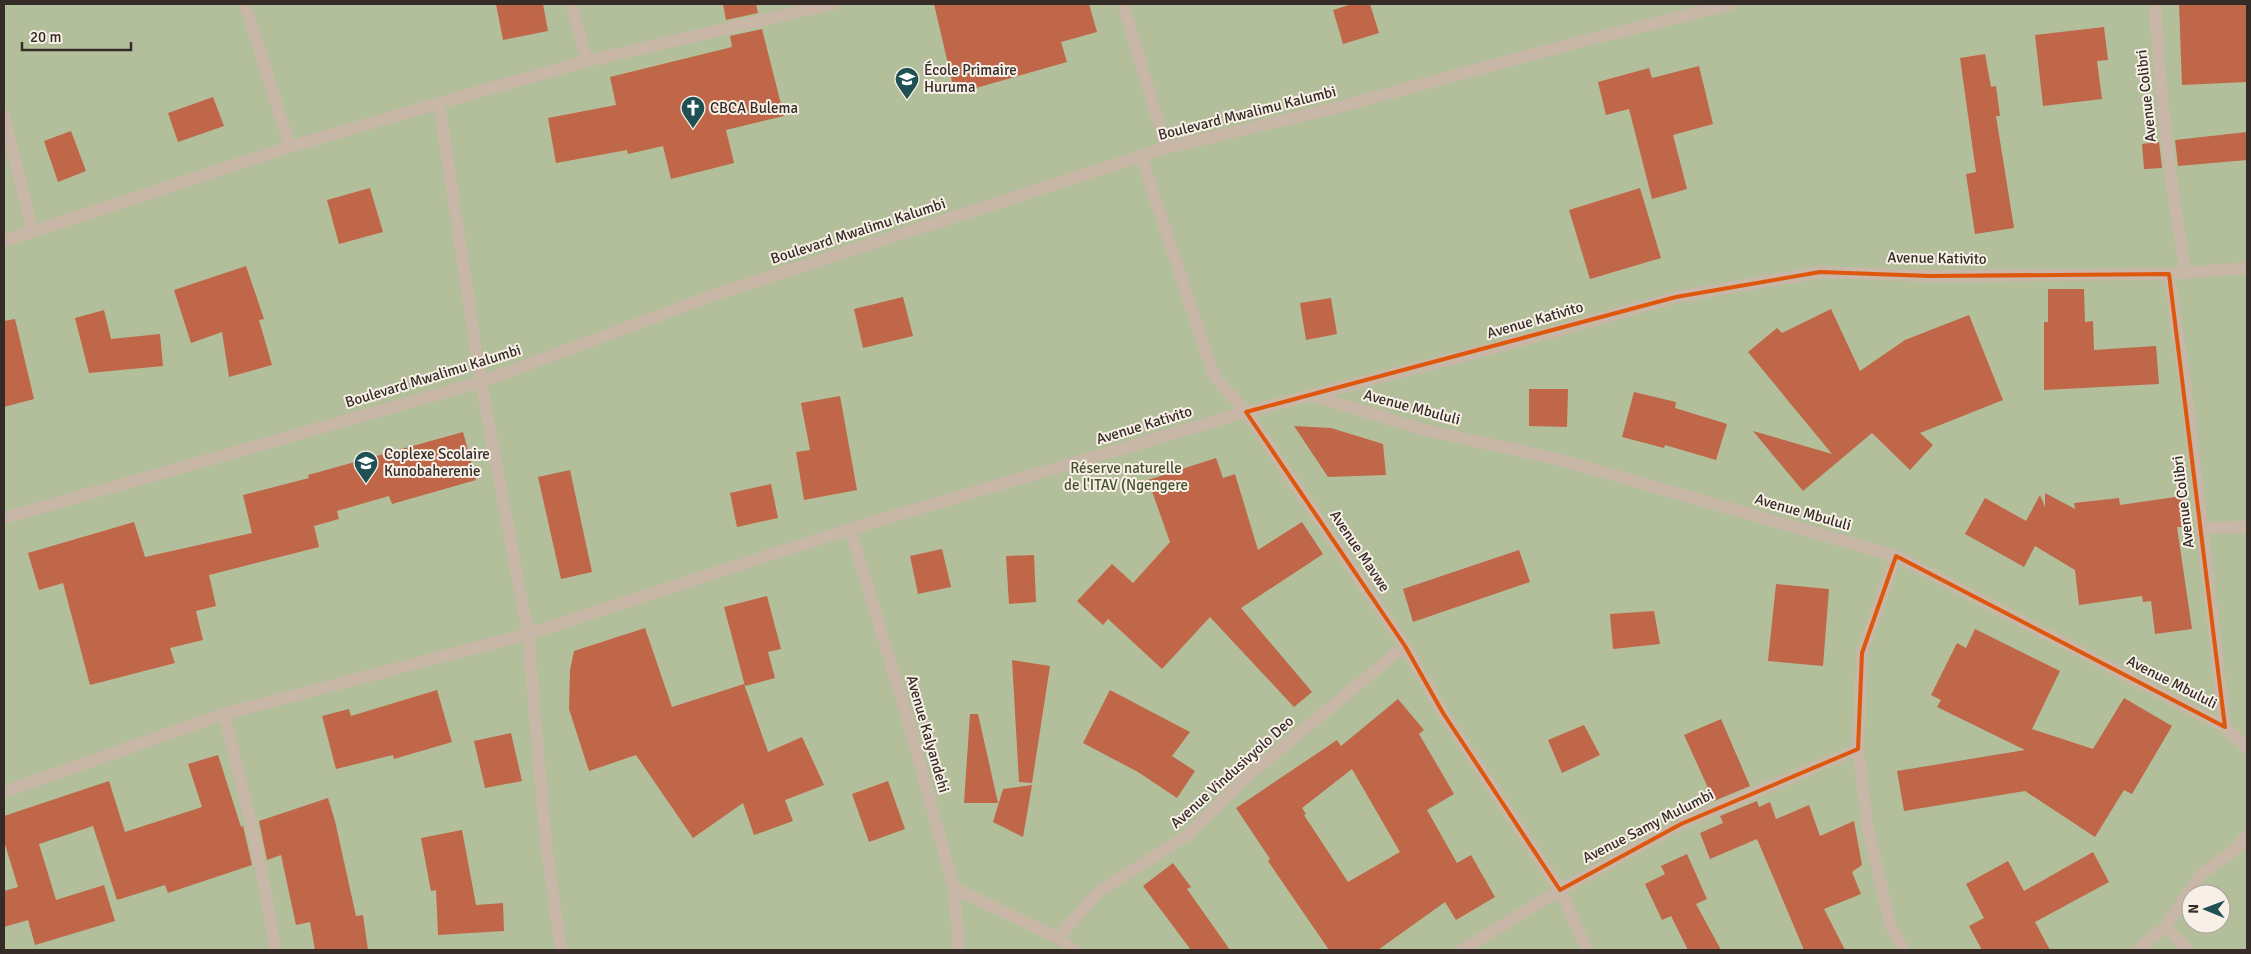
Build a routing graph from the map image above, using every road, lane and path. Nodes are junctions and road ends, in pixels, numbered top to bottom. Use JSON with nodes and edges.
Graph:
{"nodes":[{"id":1,"x":245,"y":4,"type":"edge"},
{"id":2,"x":571,"y":4,"type":"edge"},
{"id":3,"x":833,"y":4,"type":"edge"},
{"id":4,"x":1123,"y":4,"type":"edge"},
{"id":5,"x":1732,"y":4,"type":"edge"},
{"id":6,"x":2155,"y":4,"type":"edge"},
{"id":7,"x":587,"y":61,"type":"junction"},
{"id":8,"x":439,"y":103,"type":"junction"},
{"id":9,"x":4,"y":116,"type":"edge"},
{"id":10,"x":290,"y":147,"type":"junction"},
{"id":11,"x":1166,"y":148,"type":"junction"},
{"id":12,"x":1141,"y":156,"type":"junction"},
{"id":13,"x":33,"y":232,"type":"junction"},
{"id":14,"x":4,"y":241,"type":"edge"},
{"id":15,"x":2247,"y":268,"type":"edge"},
{"id":16,"x":2186,"y":273,"type":"junction"},
{"id":17,"x":2170,"y":274,"type":"junction"},
{"id":18,"x":481,"y":382,"type":"junction"},
{"id":19,"x":1314,"y":396,"type":"junction"},
{"id":20,"x":1246,"y":412,"type":"junction"},
{"id":21,"x":4,"y":518,"type":"edge"},
{"id":22,"x":2247,"y":526,"type":"edge"},
{"id":23,"x":2202,"y":528,"type":"junction"},
{"id":24,"x":850,"y":529,"type":"junction"},
{"id":25,"x":1896,"y":556,"type":"junction"},
{"id":26,"x":528,"y":634,"type":"junction"},
{"id":27,"x":1405,"y":646,"type":"junction"},
{"id":28,"x":224,"y":714,"type":"junction"},
{"id":29,"x":2225,"y":727,"type":"junction"},
{"id":30,"x":2247,"y":748,"type":"edge"},
{"id":31,"x":1858,"y":749,"type":"junction"},
{"id":32,"x":4,"y":792,"type":"edge"},
{"id":33,"x":2247,"y":836,"type":"edge"},
{"id":34,"x":954,"y":888,"type":"junction"},
{"id":35,"x":1560,"y":890,"type":"junction"},
{"id":36,"x":2165,"y":927,"type":"junction"},
{"id":37,"x":1058,"y":938,"type":"junction"},
{"id":38,"x":275,"y":950,"type":"edge"},
{"id":39,"x":556,"y":950,"type":"edge"},
{"id":40,"x":561,"y":950,"type":"edge"},
{"id":41,"x":959,"y":950,"type":"edge"},
{"id":42,"x":1074,"y":950,"type":"edge"},
{"id":43,"x":1462,"y":950,"type":"edge"},
{"id":44,"x":1587,"y":950,"type":"edge"},
{"id":45,"x":1904,"y":950,"type":"edge"},
{"id":46,"x":2138,"y":950,"type":"edge"},
{"id":47,"x":2188,"y":950,"type":"edge"}],
"edges":[{"from":1,"to":10,"type":"street"},
{"from":2,"to":7,"type":"street"},
{"from":3,"to":7,"type":"street"},
{"from":4,"to":11,"type":"street"},
{"from":5,"to":11,"type":"street","name":"Boulevard Mwalimu Kalumbi"},
{"from":6,"to":16,"type":"street","name":"Avenue Colibri"},
{"from":7,"to":8,"type":"street"},
{"from":8,"to":10,"type":"street"},
{"from":8,"to":18,"type":"street"},
{"from":9,"to":13,"type":"street"},
{"from":10,"to":13,"type":"street"},
{"from":11,"to":12,"type":"street","name":"Boulevard Mwalimu Kalumbi"},
{"from":12,"to":18,"type":"street","name":"Boulevard Mwalimu Kalumbi"},
{"from":12,"to":20,"type":"street","name":"Avenue Mavwe"},
{"from":13,"to":14,"type":"street"},
{"from":15,"to":16,"type":"street","name":"Avenue Kativito"},
{"from":16,"to":17,"type":"street","name":"Avenue Kativito"},
{"from":17,"to":19,"type":"street","name":"Avenue Kativito"},
{"from":17,"to":23,"type":"street","name":"Avenue Colibri"},
{"from":18,"to":21,"type":"street","name":"Boulevard Mwalimu Kalumbi"},
{"from":18,"to":26,"type":"street"},
{"from":19,"to":20,"type":"street","name":"Avenue Kativito"},
{"from":19,"to":25,"type":"street","name":"Avenue Mbululi"},
{"from":20,"to":24,"type":"street","name":"Avenue Kativito"},
{"from":20,"to":27,"type":"street","name":"Avenue Mavwe"},
{"from":22,"to":23,"type":"street"},
{"from":23,"to":29,"type":"street","name":"Avenue Colibri"},
{"from":24,"to":26,"type":"street","name":"Avenue Kativito"},
{"from":24,"to":34,"type":"street","name":"Avenue Kalyandehi"},
{"from":25,"to":29,"type":"street","name":"Avenue Mbululi"},
{"from":25,"to":31,"type":"street"},
{"from":26,"to":28,"type":"street","name":"Avenue Kativito"},
{"from":26,"to":40,"type":"street"},
{"from":27,"to":35,"type":"street","name":"Avenue Mavwe"},
{"from":27,"to":37,"type":"street","name":"Avenue Vindusivyolo Deo"},
{"from":28,"to":32,"type":"street","name":"Avenue Kativito"},
{"from":28,"to":38,"type":"street"},
{"from":29,"to":30,"type":"street","name":"Avenue Mbululi"},
{"from":31,"to":35,"type":"street","name":"Avenue Samy Mulumbi"},
{"from":31,"to":45,"type":"street"},
{"from":33,"to":36,"type":"street"},
{"from":34,"to":37,"type":"street"},
{"from":34,"to":41,"type":"street","name":"Avenue Kalyandehi"},
{"from":35,"to":43,"type":"street","name":"Avenue Samy Mulumbi"},
{"from":35,"to":44,"type":"street","name":"Avenue Mavwe"},
{"from":36,"to":46,"type":"street"},
{"from":36,"to":47,"type":"street"},
{"from":37,"to":42,"type":"street"},
{"from":39,"to":40,"type":"street"}]}
